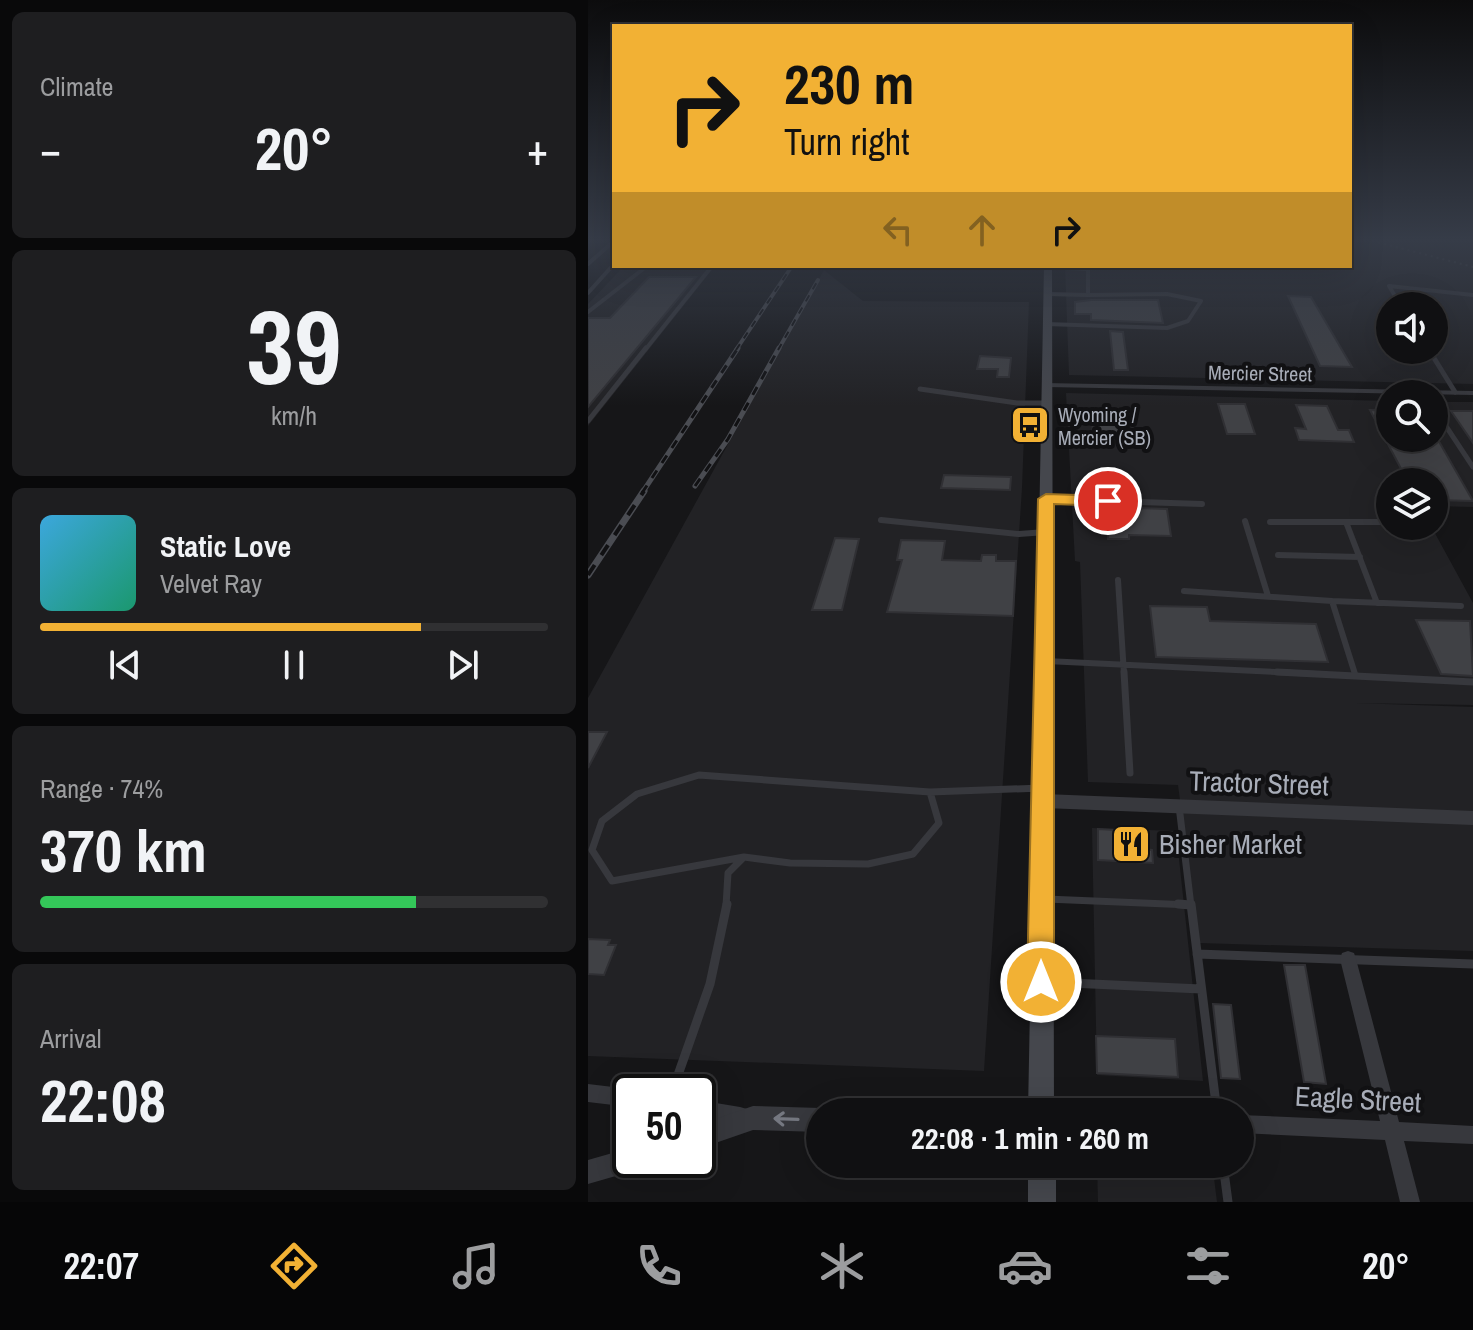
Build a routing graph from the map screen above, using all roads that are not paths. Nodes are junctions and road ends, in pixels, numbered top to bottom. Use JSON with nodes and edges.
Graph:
{"nodes":[{"id":1,"x":614,"y":294,"type":"edge"},
{"id":2,"x":690,"y":294,"type":"edge"},
{"id":3,"x":1047,"y":294,"type":"edge"},
{"id":4,"x":1051,"y":294,"type":"edge"},
{"id":5,"x":1168,"y":294,"type":"edge"},
{"id":6,"x":1192,"y":294,"type":"edge"},
{"id":7,"x":1088,"y":295,"type":"joint"},
{"id":8,"x":588,"y":312,"type":"edge"},
{"id":9,"x":1046,"y":324,"type":"junction"},
{"id":10,"x":1438,"y":364,"type":"edge"},
{"id":11,"x":1047,"y":385,"type":"junction"},
{"id":12,"x":920,"y":389,"type":"dead end"},
{"id":13,"x":1376,"y":392,"type":"edge"},
{"id":14,"x":1448,"y":392,"type":"edge"},
{"id":15,"x":1455,"y":392,"type":"junction"},
{"id":16,"x":1473,"y":393,"type":"edge"},
{"id":17,"x":1047,"y":403,"type":"junction"},
{"id":18,"x":588,"y":421,"type":"edge"},
{"id":19,"x":1448,"y":429,"type":"edge"},
{"id":20,"x":1473,"y":467,"type":"edge"},
{"id":21,"x":1046,"y":499,"type":"junction"},
{"id":22,"x":1202,"y":504,"type":"dead end"},
{"id":23,"x":881,"y":520,"type":"dead end"},
{"id":24,"x":1245,"y":521,"type":"dead end"},
{"id":25,"x":1270,"y":522,"type":"dead end"},
{"id":26,"x":1346,"y":522,"type":"junction"},
{"id":27,"x":1376,"y":522,"type":"edge"},
{"id":28,"x":1046,"y":532,"type":"junction"},
{"id":29,"x":1278,"y":555,"type":"dead end"},
{"id":30,"x":1360,"y":557,"type":"junction"},
{"id":31,"x":1118,"y":580,"type":"dead end"},
{"id":32,"x":1184,"y":591,"type":"dead end"},
{"id":33,"x":1268,"y":596,"type":"junction"},
{"id":34,"x":1332,"y":601,"type":"junction"},
{"id":35,"x":1377,"y":603,"type":"junction"},
{"id":36,"x":1461,"y":606,"type":"dead end"},
{"id":37,"x":1046,"y":661,"type":"junction"},
{"id":38,"x":1122,"y":665,"type":"junction"},
{"id":39,"x":1355,"y":675,"type":"junction"},
{"id":40,"x":1473,"y":682,"type":"edge"},
{"id":41,"x":1130,"y":773,"type":"dead end"},
{"id":42,"x":930,"y":792,"type":"junction"},
{"id":43,"x":1044,"y":794,"type":"junction"},
{"id":44,"x":1179,"y":806,"type":"junction"},
{"id":45,"x":1473,"y":818,"type":"edge"},
{"id":46,"x":744,"y":857,"type":"junction"},
{"id":47,"x":1042,"y":899,"type":"junction"},
{"id":48,"x":1191,"y":905,"type":"junction"},
{"id":49,"x":1197,"y":954,"type":"junction"},
{"id":50,"x":1348,"y":959,"type":"junction"},
{"id":51,"x":1473,"y":964,"type":"edge"},
{"id":52,"x":1041,"y":982,"type":"junction"},
{"id":53,"x":1201,"y":989,"type":"junction"},
{"id":54,"x":679,"y":1074,"type":"edge"},
{"id":55,"x":588,"y":1093,"type":"edge"},
{"id":56,"x":612,"y":1096,"type":"edge"},
{"id":57,"x":1041,"y":1098,"type":"edge"},
{"id":58,"x":1215,"y":1098,"type":"edge"},
{"id":59,"x":716,"y":1112,"type":"edge"},
{"id":60,"x":753,"y":1118,"type":"junction"},
{"id":61,"x":806,"y":1120,"type":"edge"},
{"id":62,"x":1254,"y":1125,"type":"edge"},
{"id":63,"x":716,"y":1131,"type":"edge"},
{"id":64,"x":1392,"y":1131,"type":"junction"},
{"id":65,"x":1473,"y":1135,"type":"edge"},
{"id":66,"x":612,"y":1165,"type":"edge"},
{"id":67,"x":588,"y":1172,"type":"edge"},
{"id":68,"x":1042,"y":1178,"type":"edge"},
{"id":69,"x":1225,"y":1178,"type":"edge"},
{"id":70,"x":1042,"y":1202,"type":"edge"},
{"id":71,"x":1228,"y":1202,"type":"edge"},
{"id":72,"x":1410,"y":1202,"type":"edge"}],
"edges":[{"from":1,"to":8,"type":"lane"},
{"from":2,"to":18,"type":"lane"},
{"from":3,"to":9,"type":"main road"},
{"from":4,"to":7,"type":"lane"},
{"from":5,"to":7,"type":"lane"},
{"from":6,"to":9,"type":"lane"},
{"from":9,"to":11,"type":"main road"},
{"from":10,"to":15,"type":"lane"},
{"from":11,"to":13,"type":"street","name":"Mercier Street"},
{"from":11,"to":17,"type":"main road"},
{"from":12,"to":17,"type":"lane"},
{"from":14,"to":15,"type":"street","name":"Mercier Street"},
{"from":15,"to":16,"type":"street","name":"Mercier Street"},
{"from":17,"to":21,"type":"main road"},
{"from":19,"to":20,"type":"lane"},
{"from":21,"to":22,"type":"lane"},
{"from":21,"to":28,"type":"main road"},
{"from":23,"to":28,"type":"lane"},
{"from":24,"to":33,"type":"lane"},
{"from":25,"to":26,"type":"lane"},
{"from":26,"to":27,"type":"lane"},
{"from":26,"to":30,"type":"lane"},
{"from":28,"to":37,"type":"main road"},
{"from":29,"to":30,"type":"lane"},
{"from":30,"to":35,"type":"lane"},
{"from":31,"to":38,"type":"lane"},
{"from":32,"to":33,"type":"lane"},
{"from":33,"to":34,"type":"lane"},
{"from":34,"to":35,"type":"lane"},
{"from":34,"to":39,"type":"lane"},
{"from":35,"to":36,"type":"lane"},
{"from":37,"to":38,"type":"lane"},
{"from":37,"to":43,"type":"main road"},
{"from":38,"to":39,"type":"lane"},
{"from":38,"to":41,"type":"lane"},
{"from":39,"to":40,"type":"lane"},
{"from":42,"to":43,"type":"lane"},
{"from":42,"to":46,"type":"lane"},
{"from":42,"to":46,"type":"lane"},
{"from":43,"to":44,"type":"street","name":"Tractor Street"},
{"from":43,"to":47,"type":"main road"},
{"from":44,"to":45,"type":"street","name":"Tractor Street"},
{"from":44,"to":48,"type":"lane"},
{"from":46,"to":54,"type":"lane"},
{"from":47,"to":48,"type":"lane"},
{"from":47,"to":52,"type":"main road"},
{"from":48,"to":49,"type":"lane"},
{"from":49,"to":50,"type":"lane"},
{"from":49,"to":53,"type":"lane"},
{"from":50,"to":51,"type":"lane"},
{"from":50,"to":64,"type":"street"},
{"from":52,"to":53,"type":"lane"},
{"from":52,"to":57,"type":"main road"},
{"from":53,"to":58,"type":"lane"},
{"from":55,"to":56,"type":"street"},
{"from":59,"to":60,"type":"street"},
{"from":61,"to":60,"type":"street","one_way":true},
{"from":60,"to":63,"type":"street"},
{"from":62,"to":64,"type":"street","name":"Eagle Street"},
{"from":64,"to":65,"type":"street","name":"Eagle Street"},
{"from":64,"to":72,"type":"street"},
{"from":66,"to":67,"type":"street"},
{"from":68,"to":70,"type":"main road"},
{"from":69,"to":71,"type":"lane"}]}
